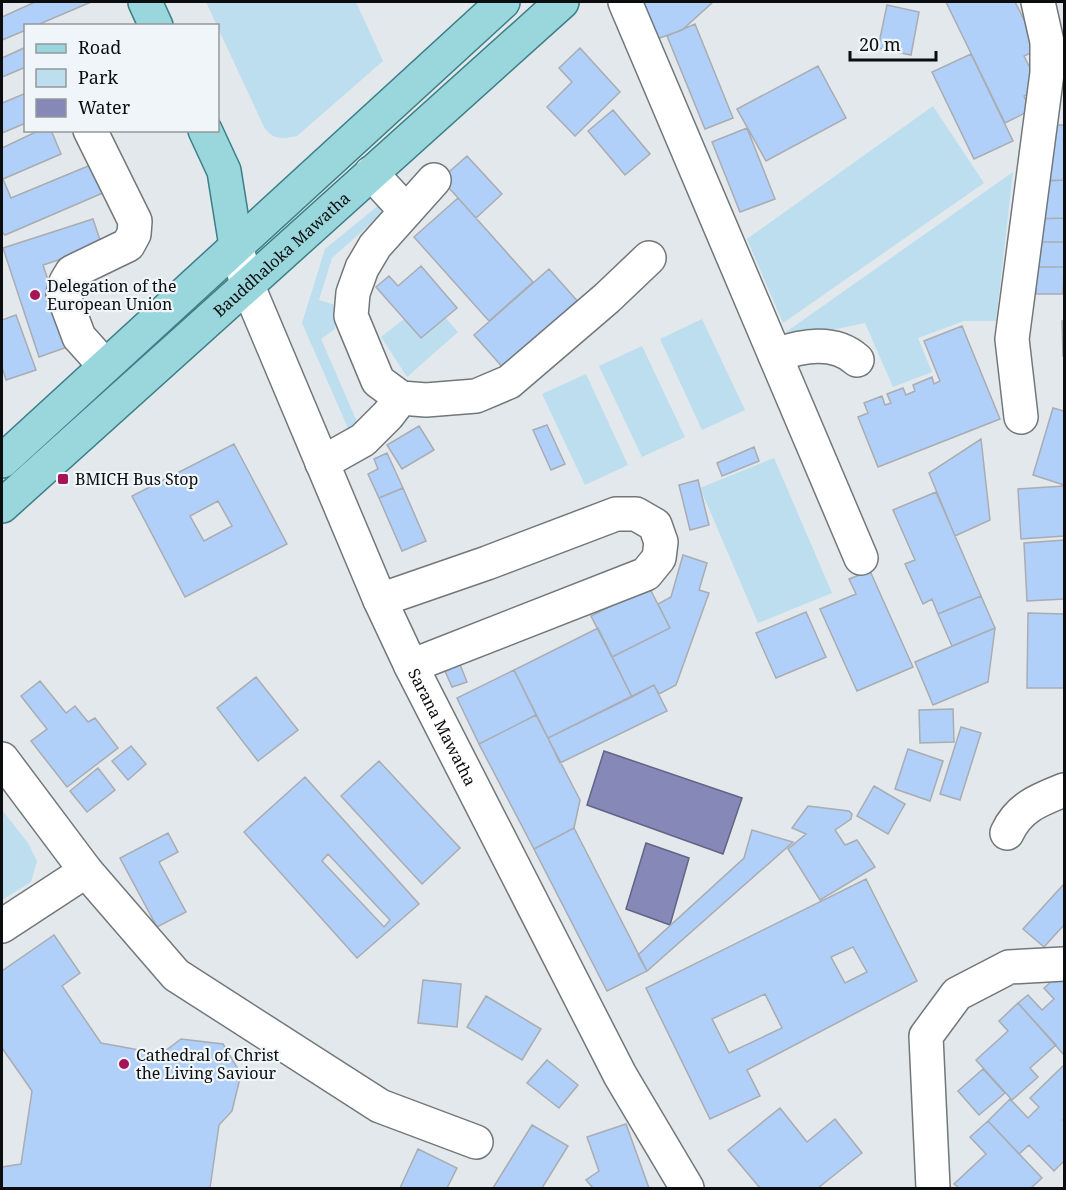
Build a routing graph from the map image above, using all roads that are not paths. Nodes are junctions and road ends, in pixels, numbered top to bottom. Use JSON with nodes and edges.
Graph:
{"nodes":[{"id":1,"x":145,"y":2,"type":"edge"},
{"id":2,"x":503,"y":2,"type":"edge"},
{"id":3,"x":562,"y":2,"type":"edge"},
{"id":4,"x":625,"y":2,"type":"edge"},
{"id":5,"x":1038,"y":2,"type":"edge"},
{"id":6,"x":155,"y":24,"type":"edge"},
{"id":7,"x":91,"y":132,"type":"edge"},
{"id":8,"x":206,"y":132,"type":"edge"},
{"id":9,"x":371,"y":173,"type":"junction"},
{"id":10,"x":434,"y":180,"type":"dead end"},
{"id":11,"x":406,"y":211,"type":"junction"},
{"id":12,"x":236,"y":246,"type":"junction"},
{"id":13,"x":649,"y":258,"type":"dead end"},
{"id":14,"x":247,"y":284,"type":"junction"},
{"id":15,"x":776,"y":355,"type":"junction"},
{"id":16,"x":857,"y":360,"type":"dead end"},
{"id":17,"x":105,"y":366,"type":"junction"},
{"id":18,"x":401,"y":398,"type":"junction"},
{"id":19,"x":1021,"y":417,"type":"dead end"},
{"id":20,"x":2,"y":461,"type":"edge"},
{"id":21,"x":322,"y":463,"type":"junction"},
{"id":22,"x":2,"y":506,"type":"edge"},
{"id":23,"x":861,"y":558,"type":"dead end"},
{"id":24,"x":380,"y":600,"type":"junction"},
{"id":25,"x":411,"y":666,"type":"junction"},
{"id":26,"x":2,"y":759,"type":"edge"},
{"id":27,"x":1065,"y":790,"type":"edge"},
{"id":28,"x":1006,"y":832,"type":"dead end"},
{"id":29,"x":86,"y":872,"type":"junction"},
{"id":30,"x":2,"y":926,"type":"edge"},
{"id":31,"x":1065,"y":963,"type":"edge"},
{"id":32,"x":476,"y":1142,"type":"dead end"},
{"id":33,"x":687,"y":1188,"type":"edge"},
{"id":34,"x":933,"y":1188,"type":"edge"}],
"edges":[{"from":1,"to":6,"type":"main road"},
{"from":2,"to":12,"type":"main road"},
{"from":3,"to":9,"type":"main road","name":"Bauddhaloka Mawatha"},
{"from":4,"to":15,"type":"street"},
{"from":5,"to":19,"type":"street"},
{"from":7,"to":17,"type":"street"},
{"from":8,"to":12,"type":"main road"},
{"from":9,"to":11,"type":"street"},
{"from":9,"to":14,"type":"main road","name":"Bauddhaloka Mawatha"},
{"from":10,"to":11,"type":"street"},
{"from":11,"to":18,"type":"street"},
{"from":12,"to":14,"type":"street","name":"Sarana Mawatha"},
{"from":12,"to":17,"type":"main road"},
{"from":13,"to":18,"type":"street"},
{"from":14,"to":21,"type":"street","name":"Sarana Mawatha"},
{"from":14,"to":22,"type":"main road","name":"Bauddhaloka Mawatha"},
{"from":15,"to":16,"type":"street"},
{"from":15,"to":23,"type":"street"},
{"from":17,"to":20,"type":"main road"},
{"from":18,"to":21,"type":"street"},
{"from":21,"to":24,"type":"street","name":"Sarana Mawatha"},
{"from":24,"to":25,"type":"street","name":"Sarana Mawatha"},
{"from":24,"to":25,"type":"street"},
{"from":25,"to":33,"type":"street","name":"Sarana Mawatha"},
{"from":26,"to":29,"type":"street"},
{"from":27,"to":28,"type":"street"},
{"from":29,"to":30,"type":"street"},
{"from":29,"to":32,"type":"street"},
{"from":31,"to":34,"type":"street"}]}
